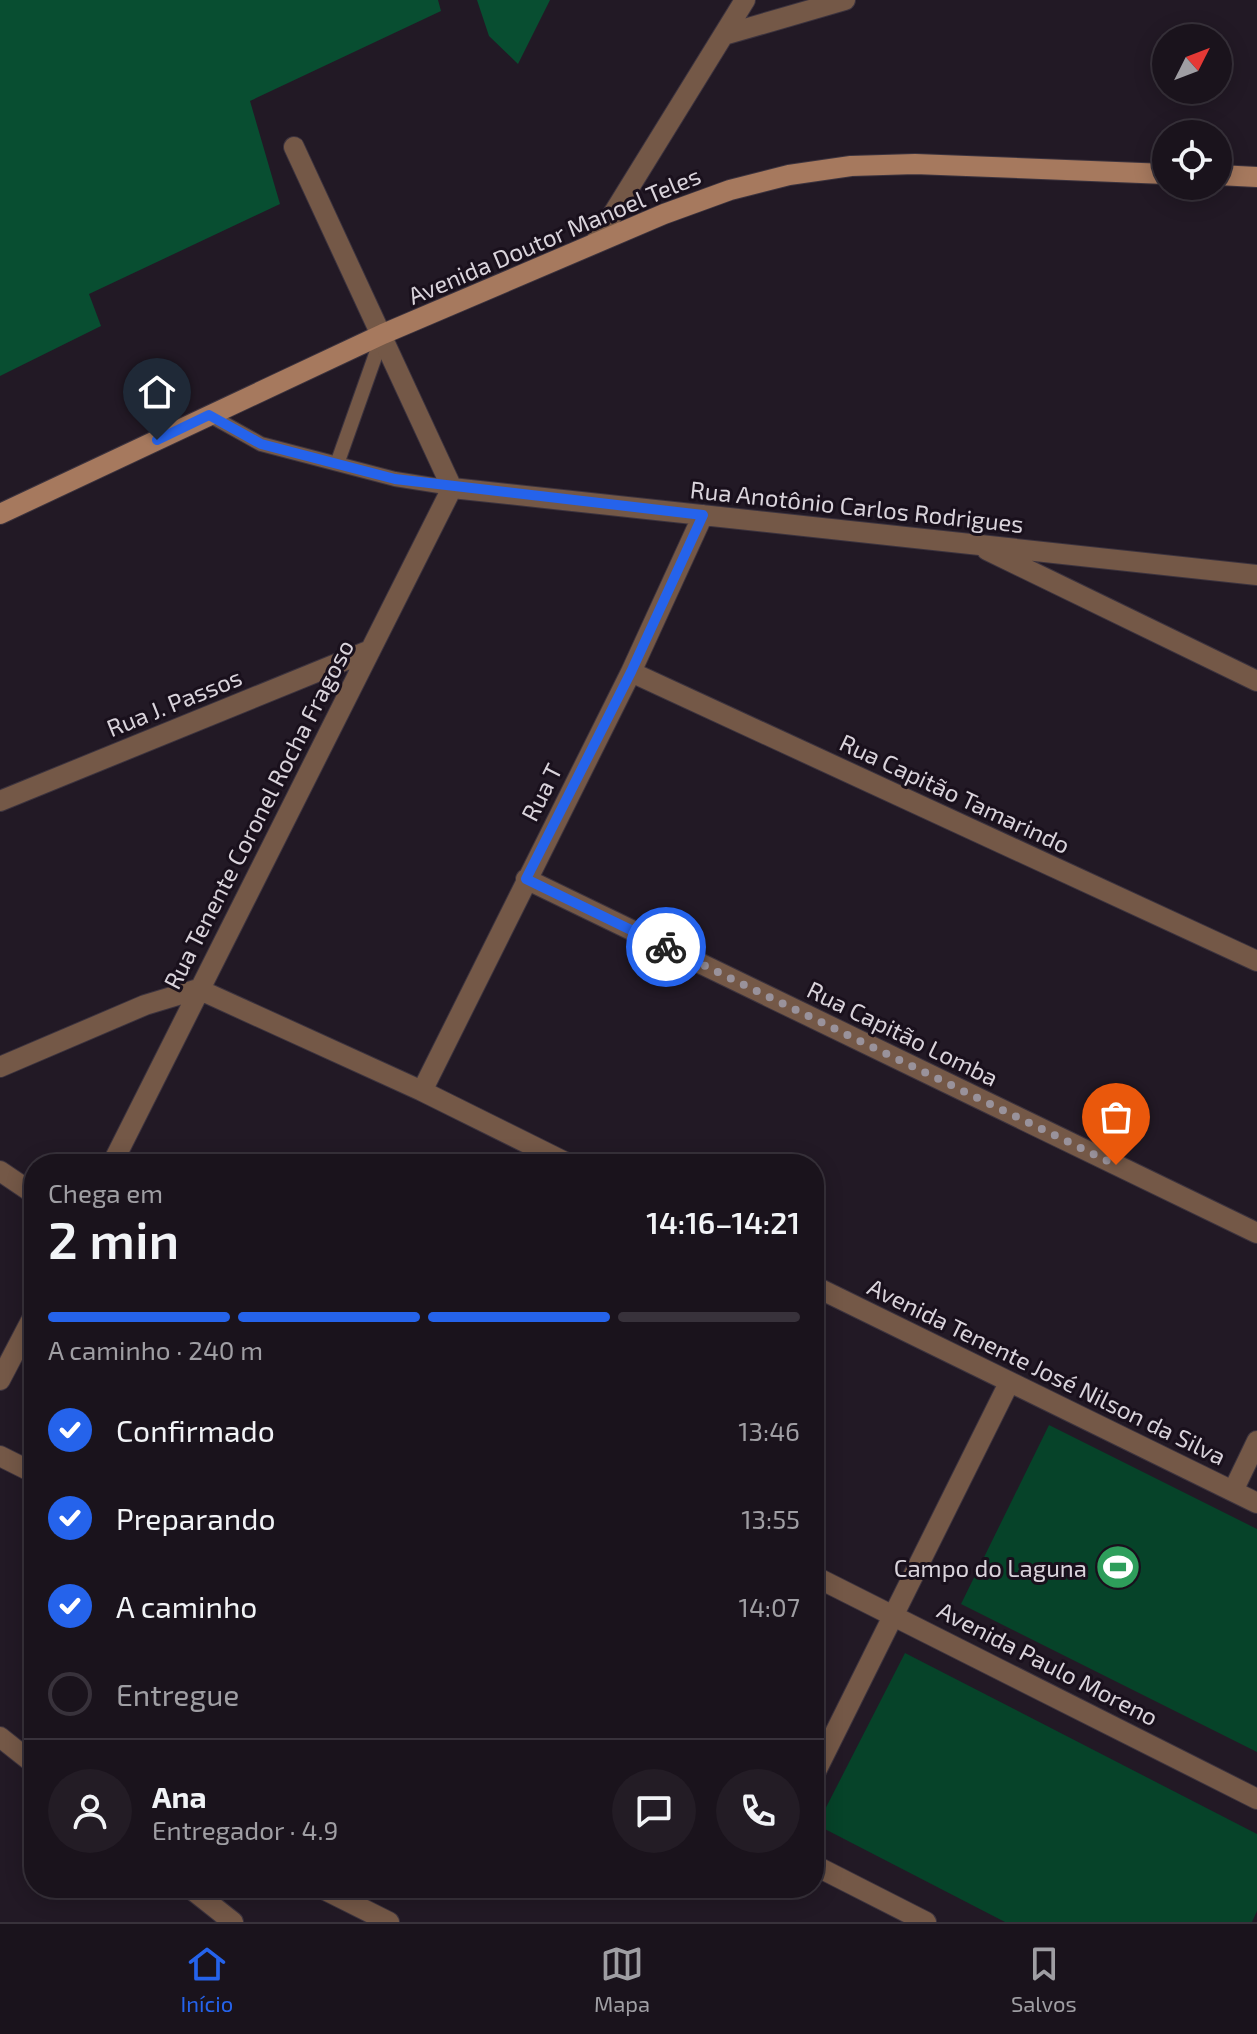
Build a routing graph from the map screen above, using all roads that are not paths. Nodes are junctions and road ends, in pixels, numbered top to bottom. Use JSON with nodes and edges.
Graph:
{"nodes":[{"id":1,"x":745,"y":0,"type":"edge"},
{"id":2,"x":845,"y":0,"type":"edge"},
{"id":3,"x":724,"y":35,"type":"junction"},
{"id":4,"x":294,"y":147,"type":"dead end"},
{"id":5,"x":1152,"y":173,"type":"edge"},
{"id":6,"x":1232,"y":176,"type":"edge"},
{"id":7,"x":1257,"y":177,"type":"edge"},
{"id":8,"x":595,"y":243,"type":"junction"},
{"id":9,"x":383,"y":334,"type":"junction"},
{"id":10,"x":209,"y":415,"type":"junction"},
{"id":11,"x":337,"y":464,"type":"junction"},
{"id":12,"x":452,"y":488,"type":"junction"},
{"id":13,"x":0,"y":514,"type":"edge"},
{"id":14,"x":703,"y":515,"type":"junction"},
{"id":15,"x":975,"y":544,"type":"junction"},
{"id":16,"x":1257,"y":575,"type":"edge"},
{"id":17,"x":368,"y":651,"type":"junction"},
{"id":18,"x":631,"y":672,"type":"junction"},
{"id":19,"x":1257,"y":681,"type":"edge"},
{"id":20,"x":0,"y":801,"type":"edge"},
{"id":21,"x":526,"y":879,"type":"junction"},
{"id":22,"x":1257,"y":961,"type":"edge"},
{"id":23,"x":198,"y":989,"type":"junction"},
{"id":24,"x":0,"y":1067,"type":"edge"},
{"id":25,"x":422,"y":1091,"type":"junction"},
{"id":26,"x":117,"y":1154,"type":"edge"},
{"id":27,"x":549,"y":1154,"type":"edge"},
{"id":28,"x":0,"y":1171,"type":"edge"},
{"id":29,"x":24,"y":1187,"type":"edge"},
{"id":30,"x":1257,"y":1233,"type":"edge"},
{"id":31,"x":824,"y":1291,"type":"edge"},
{"id":32,"x":24,"y":1334,"type":"edge"},
{"id":33,"x":0,"y":1380,"type":"edge"},
{"id":34,"x":1009,"y":1383,"type":"junction"},
{"id":35,"x":1257,"y":1441,"type":"edge"},
{"id":36,"x":0,"y":1456,"type":"edge"},
{"id":37,"x":24,"y":1468,"type":"edge"},
{"id":38,"x":1233,"y":1491,"type":"junction"},
{"id":39,"x":1257,"y":1503,"type":"edge"},
{"id":40,"x":824,"y":1581,"type":"edge"},
{"id":41,"x":892,"y":1613,"type":"junction"},
{"id":42,"x":0,"y":1737,"type":"edge"},
{"id":43,"x":824,"y":1754,"type":"edge"},
{"id":44,"x":24,"y":1756,"type":"edge"},
{"id":45,"x":1257,"y":1799,"type":"edge"},
{"id":46,"x":824,"y":1870,"type":"edge"},
{"id":47,"x":203,"y":1898,"type":"edge"},
{"id":48,"x":341,"y":1898,"type":"edge"},
{"id":49,"x":233,"y":1922,"type":"edge"},
{"id":50,"x":389,"y":1922,"type":"edge"},
{"id":51,"x":926,"y":1922,"type":"edge"}],
"edges":[{"from":1,"to":3,"type":"street"},
{"from":2,"to":3,"type":"street"},
{"from":3,"to":8,"type":"street"},
{"from":4,"to":9,"type":"street"},
{"from":5,"to":8,"type":"main road","name":"Avenida Doutor Manoel Teles"},
{"from":6,"to":7,"type":"main road"},
{"from":8,"to":9,"type":"main road","name":"Avenida Doutor Manoel Teles"},
{"from":9,"to":10,"type":"main road","name":"Avenida Doutor Manoel Teles"},
{"from":9,"to":11,"type":"lane"},
{"from":9,"to":12,"type":"street"},
{"from":10,"to":11,"type":"lane"},
{"from":10,"to":13,"type":"main road","name":"Avenida Doutor Manoel Teles"},
{"from":11,"to":12,"type":"lane"},
{"from":12,"to":14,"type":"street","name":"Rua Anotônio Carlos Rodrigues"},
{"from":12,"to":17,"type":"street","name":"Rua Tenente Coronel Rocha Fragoso"},
{"from":14,"to":15,"type":"street","name":"Rua Anotônio Carlos Rodrigues"},
{"from":14,"to":18,"type":"street","name":"Rua T"},
{"from":15,"to":16,"type":"street","name":"Rua Anotônio Carlos Rodrigues"},
{"from":15,"to":19,"type":"street"},
{"from":17,"to":20,"type":"street","name":"Rua J. Passos"},
{"from":17,"to":23,"type":"street","name":"Rua Tenente Coronel Rocha Fragoso"},
{"from":18,"to":21,"type":"street","name":"Rua T"},
{"from":18,"to":22,"type":"street","name":"Rua Capitão Tamarindo"},
{"from":21,"to":25,"type":"street","name":"Rua T"},
{"from":21,"to":30,"type":"street","name":"Rua Capitão Lomba"},
{"from":23,"to":24,"type":"street"},
{"from":23,"to":25,"type":"street"},
{"from":23,"to":26,"type":"street","name":"Rua Tenente Coronel Rocha Fragoso"},
{"from":25,"to":27,"type":"street"},
{"from":28,"to":29,"type":"street"},
{"from":31,"to":34,"type":"street","name":"Avenida Tenente José Nilson da Silva"},
{"from":32,"to":33,"type":"street"},
{"from":34,"to":38,"type":"street","name":"Avenida Tenente José Nilson da Silva"},
{"from":34,"to":41,"type":"street"},
{"from":35,"to":38,"type":"street"},
{"from":36,"to":37,"type":"street"},
{"from":38,"to":39,"type":"street","name":"Avenida Tenente José Nilson da Silva"},
{"from":40,"to":41,"type":"street","name":"Avenida Paulo Moreno"},
{"from":41,"to":43,"type":"street"},
{"from":41,"to":45,"type":"street","name":"Avenida Paulo Moreno"},
{"from":42,"to":44,"type":"street"},
{"from":46,"to":51,"type":"street"},
{"from":47,"to":49,"type":"street"},
{"from":48,"to":50,"type":"street"}]}
